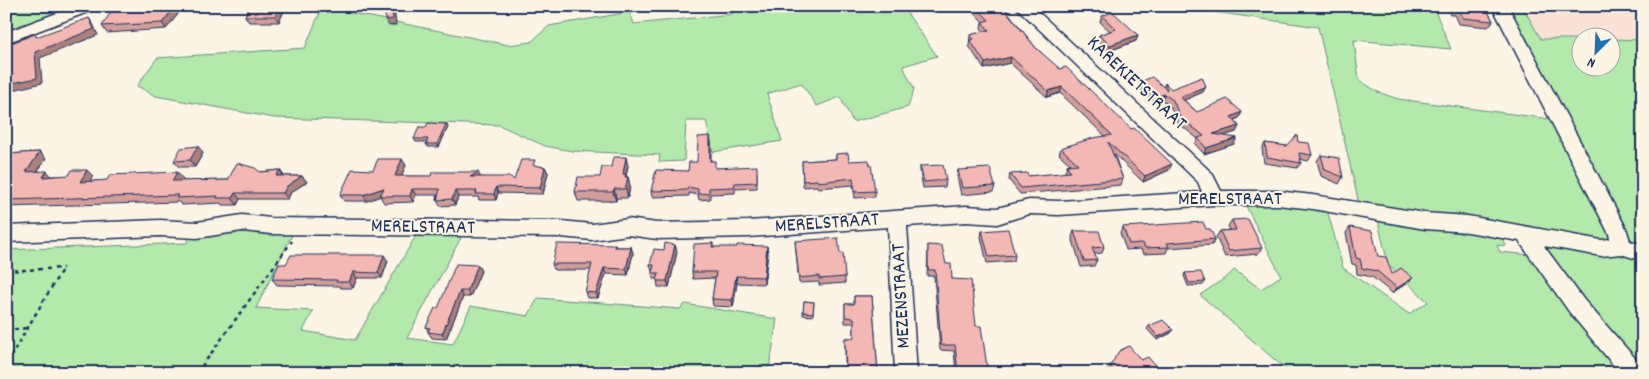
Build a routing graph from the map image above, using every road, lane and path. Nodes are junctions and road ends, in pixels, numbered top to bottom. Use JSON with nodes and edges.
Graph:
{"nodes":[{"id":1,"x":91,"y":6,"type":"edge"},
{"id":2,"x":1023,"y":6,"type":"edge"},
{"id":3,"x":1500,"y":6,"type":"edge"},
{"id":4,"x":6,"y":38,"type":"edge"},
{"id":5,"x":1215,"y":198,"type":"junction"},
{"id":6,"x":897,"y":220,"type":"junction"},
{"id":7,"x":300,"y":227,"type":"junction"},
{"id":8,"x":6,"y":234,"type":"edge"},
{"id":9,"x":1526,"y":235,"type":"junction"},
{"id":10,"x":1621,"y":246,"type":"junction"},
{"id":11,"x":1643,"y":253,"type":"edge"},
{"id":12,"x":6,"y":271,"type":"edge"},
{"id":13,"x":28,"y":328,"type":"junction"},
{"id":14,"x":6,"y":330,"type":"edge"},
{"id":15,"x":6,"y":364,"type":"edge"},
{"id":16,"x":197,"y":373,"type":"edge"},
{"id":17,"x":906,"y":373,"type":"edge"},
{"id":18,"x":1634,"y":373,"type":"edge"}],
"edges":[{"from":1,"to":4,"type":"street"},
{"from":2,"to":5,"type":"street","name":"KAREKIETSTRAAT"},
{"from":3,"to":10,"type":"street"},
{"from":5,"to":6,"type":"street","name":"MERELSTRAAT"},
{"from":5,"to":9,"type":"street","name":"MERELSTRAAT"},
{"from":6,"to":7,"type":"street","name":"MERELSTRAAT"},
{"from":6,"to":17,"type":"street","name":"MEZENSTRAAT"},
{"from":7,"to":8,"type":"street","name":"MERELSTRAAT"},
{"from":7,"to":16,"type":"path"},
{"from":9,"to":10,"type":"street","name":"MERELSTRAAT"},
{"from":9,"to":18,"type":"street"},
{"from":10,"to":11,"type":"street","name":"MERELSTRAAT"},
{"from":12,"to":13,"type":"path"},
{"from":13,"to":14,"type":"path"},
{"from":13,"to":15,"type":"path"}]}
